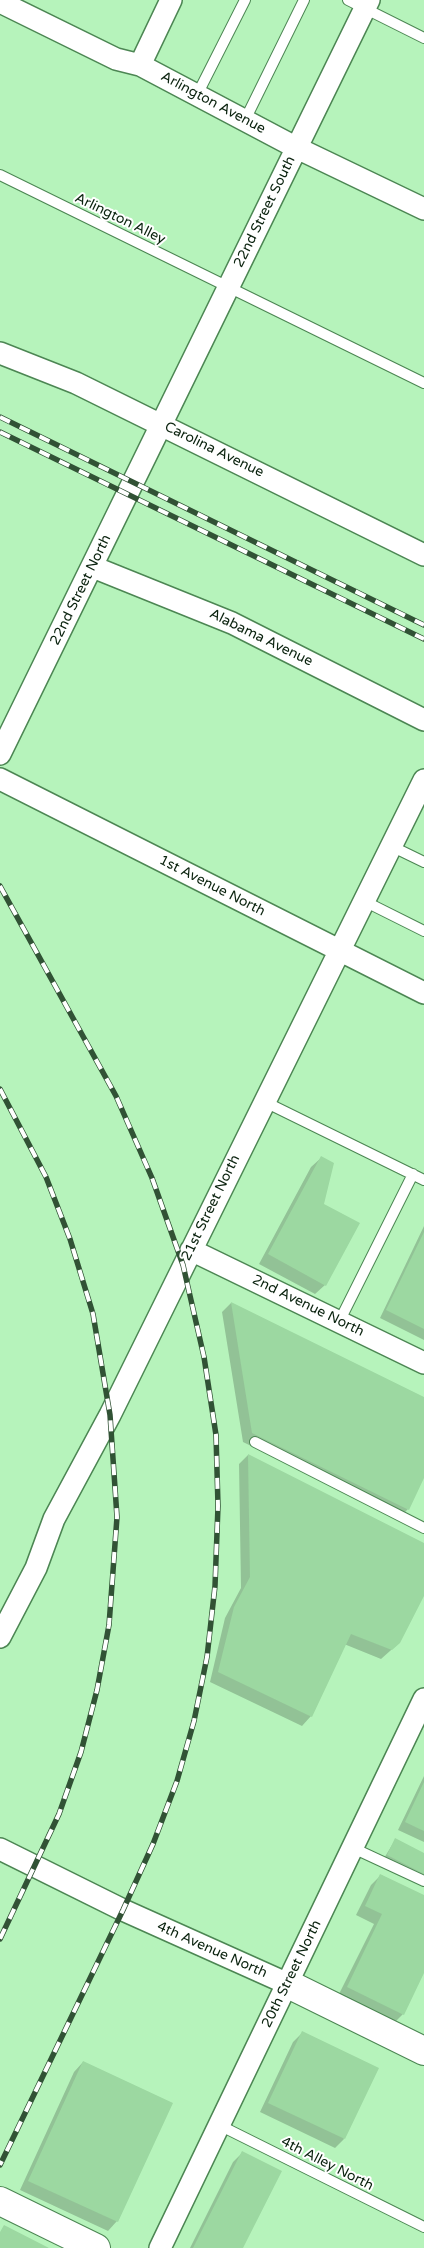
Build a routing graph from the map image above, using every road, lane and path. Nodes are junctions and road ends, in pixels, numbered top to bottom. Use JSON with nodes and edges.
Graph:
{"nodes":[{"id":1,"x":171,"y":0,"type":"edge"},
{"id":2,"x":245,"y":0,"type":"edge"},
{"id":3,"x":304,"y":0,"type":"edge"},
{"id":4,"x":0,"y":2,"type":"edge"},
{"id":5,"x":360,"y":3,"type":"edge"},
{"id":6,"x":424,"y":38,"type":"edge"},
{"id":7,"x":140,"y":66,"type":"junction"},
{"id":8,"x":197,"y":95,"type":"junction"},
{"id":9,"x":245,"y":120,"type":"junction"},
{"id":10,"x":297,"y":148,"type":"junction"},
{"id":11,"x":0,"y":175,"type":"edge"},
{"id":12,"x":424,"y":209,"type":"edge"},
{"id":13,"x":229,"y":287,"type":"junction"},
{"id":14,"x":0,"y":354,"type":"edge"},
{"id":15,"x":424,"y":383,"type":"edge"},
{"id":16,"x":162,"y":425,"type":"junction"},
{"id":17,"x":424,"y":555,"type":"edge"},
{"id":18,"x":93,"y":567,"type":"junction"},
{"id":19,"x":424,"y":720,"type":"edge"},
{"id":20,"x":0,"y":754,"type":"edge"},
{"id":21,"x":0,"y":779,"type":"edge"},
{"id":22,"x":424,"y":780,"type":"edge"},
{"id":23,"x":391,"y":846,"type":"junction"},
{"id":24,"x":424,"y":862,"type":"edge"},
{"id":25,"x":364,"y":901,"type":"junction"},
{"id":26,"x":424,"y":931,"type":"edge"},
{"id":27,"x":339,"y":951,"type":"junction"},
{"id":28,"x":424,"y":993,"type":"edge"},
{"id":29,"x":263,"y":1101,"type":"junction"},
{"id":30,"x":413,"y":1174,"type":"junction"},
{"id":31,"x":424,"y":1180,"type":"edge"},
{"id":32,"x":191,"y":1250,"type":"junction"},
{"id":33,"x":339,"y":1322,"type":"junction"},
{"id":34,"x":424,"y":1363,"type":"edge"},
{"id":35,"x":255,"y":1442,"type":"dead end"},
{"id":36,"x":424,"y":1528,"type":"edge"},
{"id":37,"x":6,"y":1610,"type":"edge"},
{"id":38,"x":0,"y":1636,"type":"edge"},
{"id":39,"x":423,"y":1702,"type":"edge"},
{"id":40,"x":352,"y":1848,"type":"junction"},
{"id":41,"x":0,"y":1849,"type":"edge"},
{"id":42,"x":424,"y":1881,"type":"edge"},
{"id":43,"x":288,"y":1984,"type":"junction"},
{"id":44,"x":424,"y":2051,"type":"edge"},
{"id":45,"x":219,"y":2125,"type":"junction"},
{"id":46,"x":0,"y":2201,"type":"edge"},
{"id":47,"x":424,"y":2227,"type":"edge"},
{"id":48,"x":96,"y":2248,"type":"edge"},
{"id":49,"x":160,"y":2248,"type":"edge"}],
"edges":[{"from":1,"to":7,"type":"street"},
{"from":2,"to":8,"type":"lane"},
{"from":3,"to":9,"type":"lane"},
{"from":4,"to":7,"type":"street","name":"Arlington Avenue"},
{"from":5,"to":6,"type":"lane"},
{"from":5,"to":10,"type":"street","name":"22nd Street South"},
{"from":7,"to":8,"type":"street","name":"Arlington Avenue"},
{"from":8,"to":9,"type":"street","name":"Arlington Avenue"},
{"from":9,"to":10,"type":"street","name":"Arlington Avenue"},
{"from":10,"to":12,"type":"street","name":"Arlington Avenue"},
{"from":10,"to":13,"type":"street","name":"22nd Street South"},
{"from":11,"to":13,"type":"lane","name":"Arlington Alley"},
{"from":13,"to":15,"type":"lane","name":"Arlington Alley"},
{"from":13,"to":16,"type":"street","name":"22nd Street South"},
{"from":14,"to":16,"type":"street","name":"Carolina Avenue"},
{"from":16,"to":17,"type":"street","name":"Carolina Avenue"},
{"from":16,"to":18,"type":"street","name":"22nd Street North"},
{"from":18,"to":19,"type":"street","name":"Alabama Avenue"},
{"from":18,"to":20,"type":"street","name":"22nd Street North"},
{"from":21,"to":27,"type":"street","name":"1st Avenue North"},
{"from":22,"to":23,"type":"street","name":"21st Street North"},
{"from":23,"to":24,"type":"lane"},
{"from":23,"to":25,"type":"street","name":"21st Street North"},
{"from":25,"to":26,"type":"lane"},
{"from":25,"to":27,"type":"street","name":"21st Street North"},
{"from":27,"to":28,"type":"street","name":"1st Avenue North"},
{"from":27,"to":29,"type":"street","name":"21st Street North"},
{"from":29,"to":30,"type":"lane"},
{"from":29,"to":32,"type":"street","name":"21st Street North"},
{"from":30,"to":31,"type":"lane"},
{"from":30,"to":33,"type":"lane"},
{"from":32,"to":33,"type":"street","name":"2nd Avenue North"},
{"from":32,"to":37,"type":"street","name":"21st Street North"},
{"from":33,"to":34,"type":"street","name":"2nd Avenue North"},
{"from":35,"to":36,"type":"lane"},
{"from":37,"to":38,"type":"street","name":"21st Street North"},
{"from":39,"to":40,"type":"street","name":"20th Street North"},
{"from":40,"to":42,"type":"lane"},
{"from":40,"to":43,"type":"street","name":"20th Street North"},
{"from":41,"to":43,"type":"street","name":"4th Avenue North"},
{"from":43,"to":44,"type":"street","name":"4th Avenue North"},
{"from":43,"to":45,"type":"street","name":"20th Street North"},
{"from":45,"to":47,"type":"lane","name":"4th Alley North"},
{"from":45,"to":49,"type":"street","name":"20th Street North"},
{"from":46,"to":48,"type":"street"}]}
